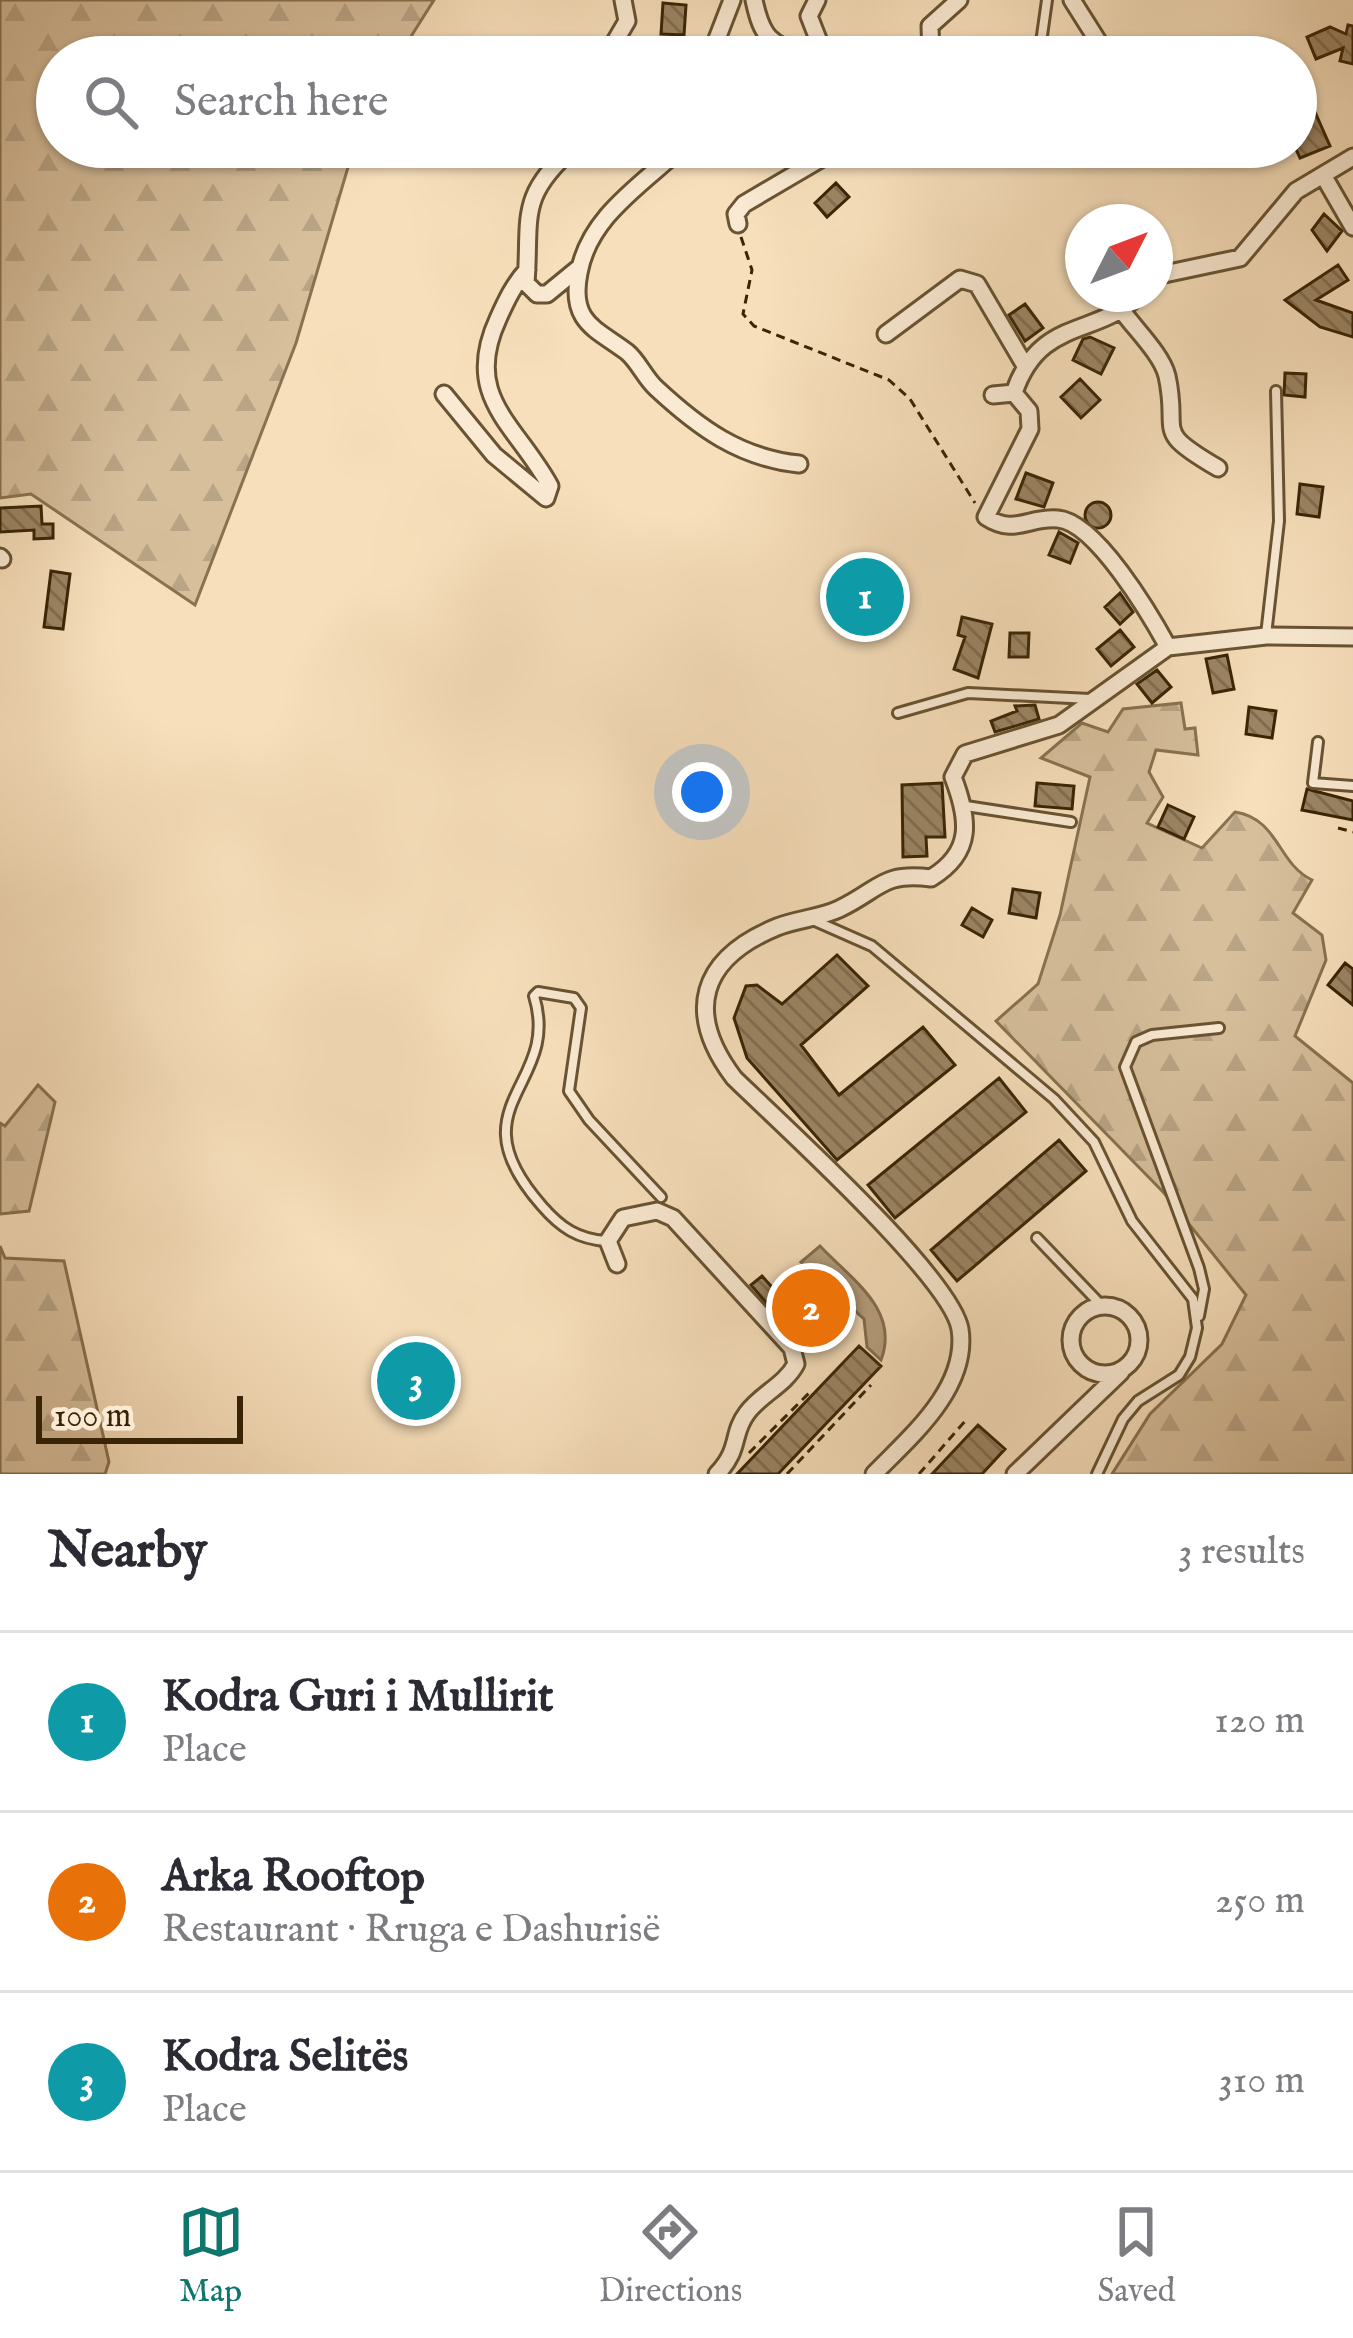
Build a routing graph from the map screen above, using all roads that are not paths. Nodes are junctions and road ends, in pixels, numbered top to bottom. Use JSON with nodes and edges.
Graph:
{"nodes":[{"id":1,"x":623,"y":0,"type":"edge"},
{"id":2,"x":733,"y":0,"type":"edge"},
{"id":3,"x":754,"y":0,"type":"edge"},
{"id":4,"x":817,"y":0,"type":"edge"},
{"id":5,"x":959,"y":0,"type":"edge"},
{"id":6,"x":1047,"y":0,"type":"edge"},
{"id":7,"x":1072,"y":0,"type":"edge"},
{"id":8,"x":618,"y":36,"type":"edge"},
{"id":9,"x":718,"y":36,"type":"edge"},
{"id":10,"x":763,"y":36,"type":"edge"},
{"id":11,"x":817,"y":36,"type":"edge"},
{"id":12,"x":930,"y":36,"type":"edge"},
{"id":13,"x":1043,"y":36,"type":"edge"},
{"id":14,"x":1095,"y":36,"type":"edge"},
{"id":15,"x":1353,"y":157,"type":"edge"},
{"id":16,"x":550,"y":168,"type":"edge"},
{"id":17,"x":658,"y":168,"type":"edge"},
{"id":18,"x":805,"y":168,"type":"edge"},
{"id":19,"x":1323,"y":175,"type":"junction"},
{"id":20,"x":737,"y":224,"type":"road end"},
{"id":21,"x":1353,"y":227,"type":"edge"},
{"id":22,"x":580,"y":267,"type":"junction"},
{"id":23,"x":527,"y":270,"type":"junction"},
{"id":24,"x":1173,"y":272,"type":"edge"},
{"id":25,"x":1123,"y":312,"type":"joint"},
{"id":26,"x":886,"y":334,"type":"dead end"},
{"id":27,"x":1024,"y":364,"type":"junction"},
{"id":28,"x":1276,"y":391,"type":"dead end"},
{"id":29,"x":1014,"y":393,"type":"junction"},
{"id":30,"x":444,"y":394,"type":"dead end"},
{"id":31,"x":993,"y":394,"type":"dead end"},
{"id":32,"x":799,"y":464,"type":"dead end"},
{"id":33,"x":1218,"y":468,"type":"dead end"},
{"id":34,"x":1266,"y":636,"type":"junction"},
{"id":35,"x":1353,"y":637,"type":"edge"},
{"id":36,"x":1168,"y":647,"type":"junction"},
{"id":37,"x":1092,"y":699,"type":"junction"},
{"id":38,"x":898,"y":712,"type":"dead end"},
{"id":39,"x":1318,"y":742,"type":"dead end"},
{"id":40,"x":1353,"y":786,"type":"edge"},
{"id":41,"x":966,"y":806,"type":"junction"},
{"id":42,"x":1071,"y":822,"type":"dead end"},
{"id":43,"x":806,"y":917,"type":"junction"},
{"id":44,"x":1219,"y":1028,"type":"dead end"},
{"id":45,"x":662,"y":1197,"type":"dead end"},
{"id":46,"x":1037,"y":1238,"type":"dead end"},
{"id":47,"x":608,"y":1241,"type":"junction"},
{"id":48,"x":617,"y":1264,"type":"dead end"},
{"id":49,"x":1102,"y":1306,"type":"junction"},
{"id":50,"x":1197,"y":1328,"type":"junction"},
{"id":51,"x":1083,"y":1366,"type":"junction"},
{"id":52,"x":1126,"y":1366,"type":"junction"},
{"id":53,"x":1077,"y":1413,"type":"junction"},
{"id":54,"x":717,"y":1474,"type":"edge"},
{"id":55,"x":874,"y":1474,"type":"edge"},
{"id":56,"x":1015,"y":1474,"type":"edge"},
{"id":57,"x":1097,"y":1474,"type":"edge"}],
"edges":[{"from":1,"to":8,"type":"street"},
{"from":2,"to":9,"type":"street"},
{"from":3,"to":10,"type":"street"},
{"from":4,"to":11,"type":"street"},
{"from":5,"to":12,"type":"street"},
{"from":6,"to":13,"type":"lane"},
{"from":7,"to":14,"type":"street"},
{"from":15,"to":19,"type":"street"},
{"from":16,"to":23,"type":"street"},
{"from":17,"to":22,"type":"street"},
{"from":18,"to":20,"type":"street"},
{"from":19,"to":21,"type":"street"},
{"from":19,"to":24,"type":"street"},
{"from":22,"to":23,"type":"street"},
{"from":22,"to":32,"type":"street"},
{"from":23,"to":30,"type":"street"},
{"from":25,"to":27,"type":"street"},
{"from":25,"to":33,"type":"street"},
{"from":26,"to":27,"type":"street"},
{"from":27,"to":29,"type":"street"},
{"from":28,"to":34,"type":"lane"},
{"from":29,"to":31,"type":"street"},
{"from":29,"to":36,"type":"street"},
{"from":34,"to":35,"type":"street"},
{"from":34,"to":36,"type":"street"},
{"from":36,"to":37,"type":"street"},
{"from":37,"to":38,"type":"lane"},
{"from":37,"to":41,"type":"street"},
{"from":39,"to":40,"type":"lane"},
{"from":41,"to":42,"type":"lane"},
{"from":41,"to":43,"type":"street"},
{"from":43,"to":50,"type":"lane"},
{"from":43,"to":55,"type":"street"},
{"from":44,"to":50,"type":"lane"},
{"from":45,"to":47,"type":"lane"},
{"from":46,"to":49,"type":"lane"},
{"from":47,"to":48,"type":"street"},
{"from":47,"to":54,"type":"street"},
{"from":49,"to":51,"type":"street"},
{"from":49,"to":52,"type":"street"},
{"from":50,"to":57,"type":"lane"},
{"from":51,"to":52,"type":"street"},
{"from":51,"to":53,"type":"street"},
{"from":52,"to":53,"type":"street"},
{"from":53,"to":56,"type":"street"}]}
